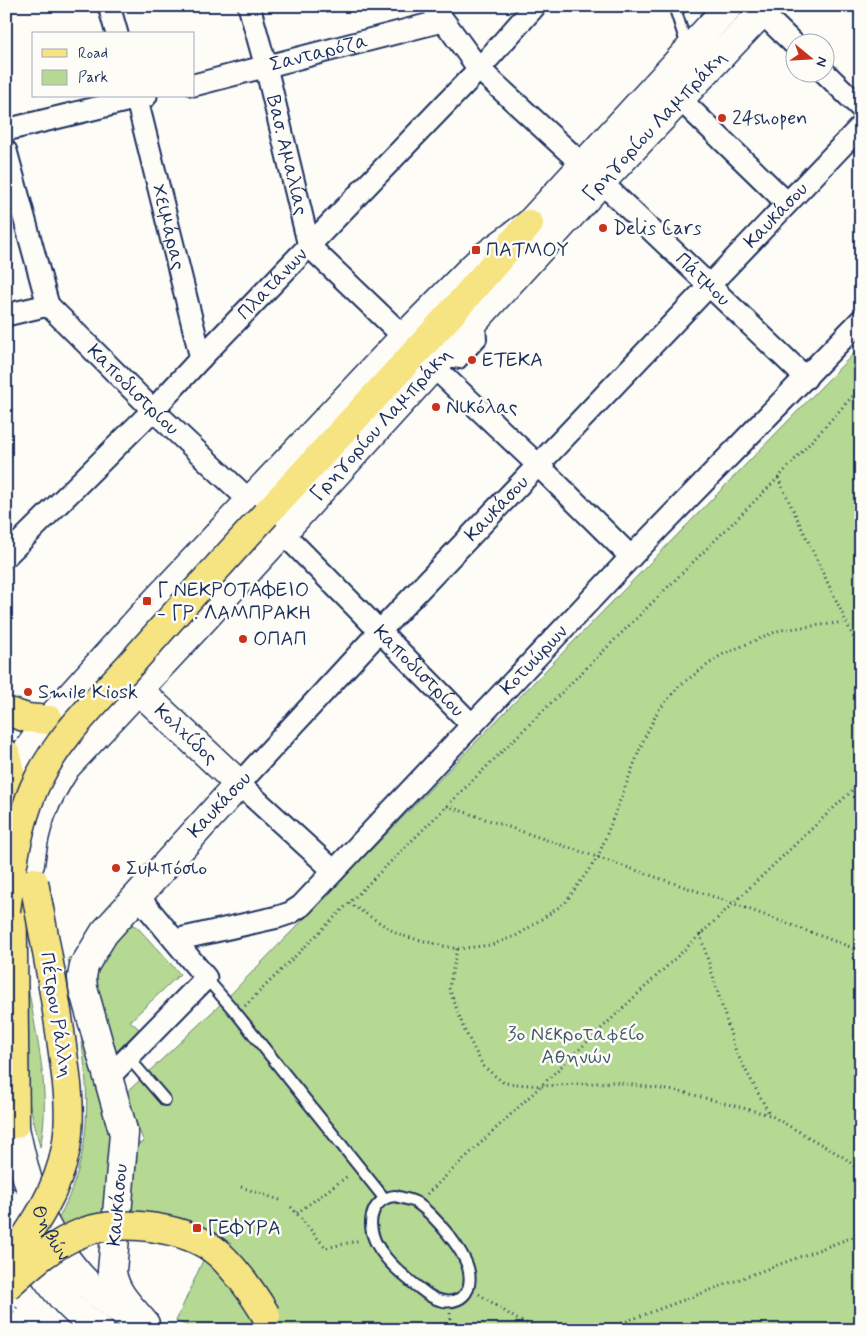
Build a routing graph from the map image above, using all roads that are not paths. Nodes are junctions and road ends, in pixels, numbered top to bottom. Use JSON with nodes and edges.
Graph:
{"nodes":[{"id":1,"x":109,"y":6,"type":"edge"},
{"id":2,"x":249,"y":6,"type":"edge"},
{"id":3,"x":535,"y":6,"type":"edge"},
{"id":4,"x":682,"y":6,"type":"edge"},
{"id":5,"x":729,"y":6,"type":"edge"},
{"id":6,"x":762,"y":8,"type":"edge"},
{"id":7,"x":438,"y":14,"type":"edge"},
{"id":8,"x":116,"y":32,"type":"edge"},
{"id":9,"x":784,"y":33,"type":"edge"},
{"id":10,"x":688,"y":51,"type":"junction"},
{"id":11,"x":266,"y":67,"type":"junction"},
{"id":12,"x":479,"y":69,"type":"junction"},
{"id":13,"x":834,"y":82,"type":"edge"},
{"id":14,"x":195,"y":85,"type":"edge"},
{"id":15,"x":135,"y":98,"type":"edge"},
{"id":16,"x":139,"y":98,"type":"edge"},
{"id":17,"x":680,"y":99,"type":"junction"},
{"id":18,"x":861,"y":108,"type":"edge"},
{"id":19,"x":861,"y":126,"type":"edge"},
{"id":20,"x":6,"y":130,"type":"edge"},
{"id":21,"x":6,"y":151,"type":"edge"},
{"id":22,"x":592,"y":174,"type":"junction"},
{"id":23,"x":787,"y":203,"type":"junction"},
{"id":24,"x":529,"y":224,"type":"junction"},
{"id":25,"x":308,"y":246,"type":"junction"},
{"id":26,"x":709,"y":286,"type":"junction"},
{"id":27,"x":48,"y":305,"type":"junction"},
{"id":28,"x":6,"y":315,"type":"edge"},
{"id":29,"x":861,"y":320,"type":"edge"},
{"id":30,"x":404,"y":338,"type":"junction"},
{"id":31,"x":201,"y":358,"type":"junction"},
{"id":32,"x":437,"y":363,"type":"junction"},
{"id":33,"x":806,"y":378,"type":"junction"},
{"id":34,"x":154,"y":410,"type":"junction"},
{"id":35,"x":538,"y":465,"type":"junction"},
{"id":36,"x":266,"y":516,"type":"junction"},
{"id":37,"x":6,"y":556,"type":"edge"},
{"id":38,"x":631,"y":557,"type":"junction"},
{"id":39,"x":379,"y":632,"type":"junction"},
{"id":40,"x":105,"y":658,"type":"junction"},
{"id":41,"x":139,"y":689,"type":"junction"},
{"id":42,"x":6,"y":710,"type":"edge"},
{"id":43,"x":49,"y":720,"type":"junction"},
{"id":44,"x":472,"y":725,"type":"junction"},
{"id":45,"x":8,"y":774,"type":"edge"},
{"id":46,"x":240,"y":784,"type":"junction"},
{"id":47,"x":334,"y":872,"type":"junction"},
{"id":48,"x":32,"y":873,"type":"junction"},
{"id":49,"x":137,"y":896,"type":"junction"},
{"id":50,"x":6,"y":910,"type":"edge"},
{"id":51,"x":175,"y":940,"type":"junction"},
{"id":52,"x":206,"y":978,"type":"junction"},
{"id":53,"x":128,"y":1057,"type":"junction"},
{"id":54,"x":108,"y":1078,"type":"junction"},
{"id":55,"x":6,"y":1094,"type":"edge"},
{"id":56,"x":165,"y":1100,"type":"dead end"},
{"id":57,"x":10,"y":1120,"type":"edge"},
{"id":58,"x":384,"y":1198,"type":"junction"},
{"id":59,"x":6,"y":1201,"type":"edge"},
{"id":60,"x":6,"y":1265,"type":"edge"},
{"id":61,"x":6,"y":1287,"type":"edge"},
{"id":62,"x":266,"y":1322,"type":"edge"},
{"id":63,"x":150,"y":1327,"type":"edge"},
{"id":64,"x":100,"y":1330,"type":"edge"}],
"edges":[{"from":1,"to":8,"type":"street"},
{"from":2,"to":11,"type":"street","name":"Βασ. Αμαλίας"},
{"from":3,"to":12,"type":"street","name":"Πλατάνων"},
{"from":4,"to":10,"type":"lane"},
{"from":5,"to":10,"type":"main road","name":"Γρηγορίου Λαμπράκη"},
{"from":6,"to":9,"type":"street"},
{"from":6,"to":17,"type":"main road","name":"Γρηγορίου Λαμπράκη"},
{"from":7,"to":11,"type":"street","name":"Σανταρόζα"},
{"from":7,"to":12,"type":"street","name":"Πάτμου"},
{"from":10,"to":22,"type":"main road","name":"Γρηγορίου Λαμπράκη"},
{"from":11,"to":14,"type":"street","name":"Σανταρόζα"},
{"from":11,"to":25,"type":"street","name":"Βασ. Αμαλίας"},
{"from":12,"to":22,"type":"street","name":"Πάτμου"},
{"from":12,"to":25,"type":"street","name":"Πλατάνων"},
{"from":13,"to":18,"type":"street"},
{"from":15,"to":20,"type":"street"},
{"from":16,"to":31,"type":"street","name":"Χειμάρας"},
{"from":17,"to":22,"type":"main road","name":"Γρηγορίου Λαμπράκη"},
{"from":17,"to":23,"type":"street"},
{"from":19,"to":23,"type":"street","name":"Καυκάσου"},
{"from":21,"to":27,"type":"street"},
{"from":22,"to":24,"type":"main road","name":"Γρηγορίου Λαμπράκη"},
{"from":22,"to":26,"type":"street","name":"Πάτμου"},
{"from":22,"to":32,"type":"main road","name":"Γρηγορίου Λαμπράκη"},
{"from":23,"to":26,"type":"street","name":"Καυκάσου"},
{"from":24,"to":30,"type":"main road","name":"Γρηγορίου Λαμπράκη"},
{"from":24,"to":36,"type":"main road"},
{"from":25,"to":30,"type":"street"},
{"from":25,"to":31,"type":"street","name":"Πλατάνων"},
{"from":26,"to":33,"type":"street","name":"Πάτμου"},
{"from":26,"to":35,"type":"street","name":"Καυκάσου"},
{"from":27,"to":28,"type":"street"},
{"from":27,"to":34,"type":"street","name":"Καποδιστρίου"},
{"from":29,"to":33,"type":"street","name":"Κοτυώρων"},
{"from":30,"to":36,"type":"main road","name":"Γρηγορίου Λαμπράκη"},
{"from":31,"to":34,"type":"street","name":"Πλατάνων"},
{"from":32,"to":35,"type":"street"},
{"from":32,"to":36,"type":"main road","name":"Γρηγορίου Λαμπράκη"},
{"from":33,"to":38,"type":"street","name":"Κοτυώρων"},
{"from":34,"to":36,"type":"street","name":"Καποδιστρίου"},
{"from":34,"to":37,"type":"street","name":"Πλατάνων"},
{"from":35,"to":38,"type":"street"},
{"from":35,"to":39,"type":"street","name":"Καυκάσου"},
{"from":36,"to":39,"type":"street","name":"Καποδιστρίου"},
{"from":36,"to":40,"type":"main road","name":"Γρηγορίου Λαμπράκη"},
{"from":36,"to":41,"type":"main road","name":"Γρηγορίου Λαμπράκη"},
{"from":36,"to":50,"type":"main road","bridge":true},
{"from":38,"to":44,"type":"street","name":"Κοτυώρων"},
{"from":39,"to":44,"type":"street","name":"Καποδιστρίου"},
{"from":39,"to":46,"type":"street","name":"Καυκάσου"},
{"from":40,"to":41,"type":"main road","name":"Κολχίδος"},
{"from":40,"to":43,"type":"main road","name":"Γρηγορίου Λαμπράκη"},
{"from":41,"to":46,"type":"main road","name":"Κολχίδος"},
{"from":41,"to":48,"type":"main road","name":"Γρηγορίου Λαμπράκη"},
{"from":42,"to":43,"type":"main road"},
{"from":43,"to":45,"type":"main road","name":"Γρηγορίου Λαμπράκη"},
{"from":44,"to":47,"type":"street","name":"Κοτυώρων"},
{"from":45,"to":48,"type":"main road","name":"Πέτρου Ράλλη"},
{"from":45,"to":57,"type":"main road"},
{"from":46,"to":47,"type":"street","name":"Κολχίδος"},
{"from":46,"to":49,"type":"main road","name":"Καυκάσου"},
{"from":47,"to":51,"type":"street","name":"Κοτυώρων"},
{"from":48,"to":60,"type":"main road","name":"Πέτρου Ράλλη","bridge":true},
{"from":49,"to":51,"type":"street"},
{"from":49,"to":54,"type":"main road","name":"Καυκάσου"},
{"from":51,"to":52,"type":"street"},
{"from":52,"to":53,"type":"street"},
{"from":52,"to":58,"type":"lane"},
{"from":53,"to":54,"type":"street"},
{"from":53,"to":56,"type":"lane"},
{"from":54,"to":63,"type":"main road","name":"Καυκάσου"},
{"from":55,"to":57,"type":"main road","name":"Θηβών"},
{"from":57,"to":63,"type":"main road","name":"Θηβών"},
{"from":58,"to":58,"type":"lane"},
{"from":59,"to":64,"type":"main road","name":"Θηβών"},
{"from":61,"to":62,"type":"main road","bridge":true}]}
